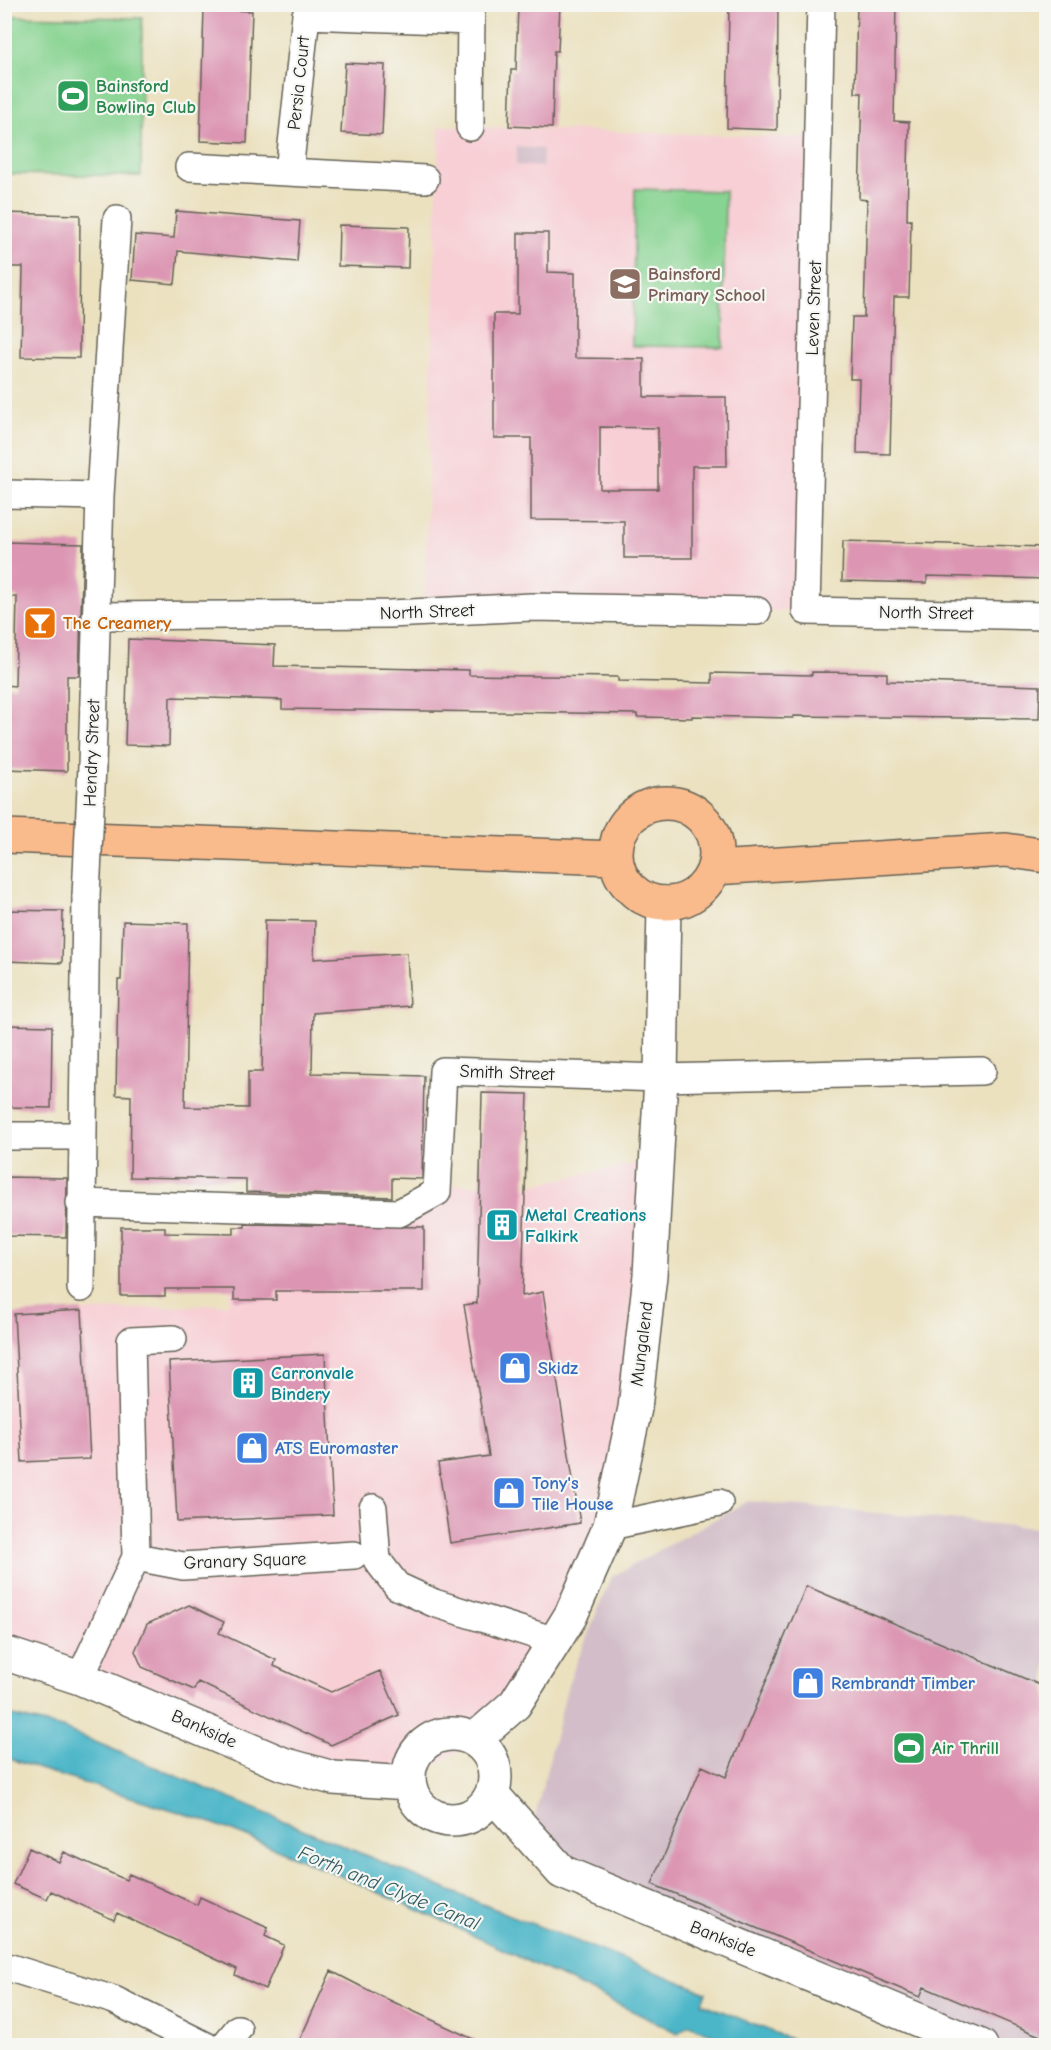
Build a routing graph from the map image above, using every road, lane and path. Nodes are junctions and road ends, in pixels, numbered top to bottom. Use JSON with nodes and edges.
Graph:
{"nodes":[{"id":1,"x":821,"y":4,"type":"edge"},
{"id":2,"x":471,"y":13,"type":"edge"},
{"id":3,"x":470,"y":127,"type":"dead end"},
{"id":4,"x":189,"y":167,"type":"dead end"},
{"id":5,"x":289,"y":172,"type":"junction"},
{"id":6,"x":425,"y":180,"type":"dead end"},
{"id":7,"x":117,"y":219,"type":"dead end"},
{"id":8,"x":4,"y":494,"type":"edge"},
{"id":9,"x":100,"y":496,"type":"junction"},
{"id":10,"x":757,"y":611,"type":"dead end"},
{"id":11,"x":806,"y":611,"type":"joint"},
{"id":12,"x":96,"y":616,"type":"junction"},
{"id":13,"x":1047,"y":616,"type":"edge"},
{"id":14,"x":4,"y":836,"type":"edge"},
{"id":15,"x":1047,"y":856,"type":"edge"},
{"id":16,"x":616,"y":858,"type":"junction"},
{"id":17,"x":714,"y":868,"type":"junction"},
{"id":18,"x":664,"y":903,"type":"junction"},
{"id":19,"x":982,"y":1071,"type":"dead end"},
{"id":20,"x":661,"y":1078,"type":"junction"},
{"id":21,"x":4,"y":1136,"type":"edge"},
{"id":22,"x":82,"y":1136,"type":"junction"},
{"id":23,"x":80,"y":1203,"type":"junction"},
{"id":24,"x":81,"y":1288,"type":"dead end"},
{"id":25,"x":173,"y":1339,"type":"dead end"},
{"id":26,"x":719,"y":1503,"type":"dead end"},
{"id":27,"x":373,"y":1508,"type":"dead end"},
{"id":28,"x":610,"y":1526,"type":"junction"},
{"id":29,"x":354,"y":1555,"type":"dead end"},
{"id":30,"x":136,"y":1557,"type":"junction"},
{"id":31,"x":555,"y":1641,"type":"junction"},
{"id":32,"x":4,"y":1653,"type":"edge"},
{"id":33,"x":80,"y":1678,"type":"junction"},
{"id":34,"x":474,"y":1740,"type":"junction"},
{"id":35,"x":409,"y":1783,"type":"junction"},
{"id":36,"x":492,"y":1794,"type":"junction"},
{"id":37,"x":4,"y":1965,"type":"edge"},
{"id":38,"x":206,"y":2046,"type":"edge"},
{"id":39,"x":981,"y":2046,"type":"edge"}],
"edges":[{"from":1,"to":11,"type":"street","name":"Leven Street"},
{"from":2,"to":3,"type":"street"},
{"from":2,"to":5,"type":"street","name":"Persia Court"},
{"from":4,"to":5,"type":"street"},
{"from":5,"to":6,"type":"street"},
{"from":7,"to":9,"type":"street","name":"Hendry Street"},
{"from":8,"to":9,"type":"street"},
{"from":9,"to":12,"type":"street","name":"Hendry Street"},
{"from":10,"to":12,"type":"street","name":"North Street"},
{"from":11,"to":13,"type":"street","name":"North Street"},
{"from":12,"to":22,"type":"street","name":"Hendry Street","bridge":true},
{"from":14,"to":16,"type":"main road"},
{"from":15,"to":17,"type":"main road"},
{"from":16,"to":17,"type":"main road"},
{"from":16,"to":18,"type":"main road"},
{"from":17,"to":18,"type":"main road"},
{"from":18,"to":20,"type":"street","name":"Mungalend"},
{"from":19,"to":20,"type":"street","name":"Smith Street"},
{"from":20,"to":23,"type":"street","name":"Smith Street"},
{"from":20,"to":28,"type":"street","name":"Mungalend"},
{"from":21,"to":22,"type":"street"},
{"from":22,"to":23,"type":"street","name":"Hendry Street"},
{"from":23,"to":24,"type":"street","name":"Hendry Street"},
{"from":25,"to":30,"type":"street"},
{"from":26,"to":28,"type":"street"},
{"from":27,"to":31,"type":"street"},
{"from":28,"to":31,"type":"street","name":"Mungalend"},
{"from":29,"to":30,"type":"street","name":"Granary Square"},
{"from":30,"to":33,"type":"street"},
{"from":31,"to":34,"type":"street","name":"Mungalend"},
{"from":32,"to":33,"type":"street","name":"Bankside"},
{"from":33,"to":35,"type":"street","name":"Bankside"},
{"from":34,"to":35,"type":"street"},
{"from":34,"to":36,"type":"street"},
{"from":35,"to":36,"type":"street"},
{"from":36,"to":39,"type":"street","name":"Bankside"},
{"from":37,"to":38,"type":"street"}]}
